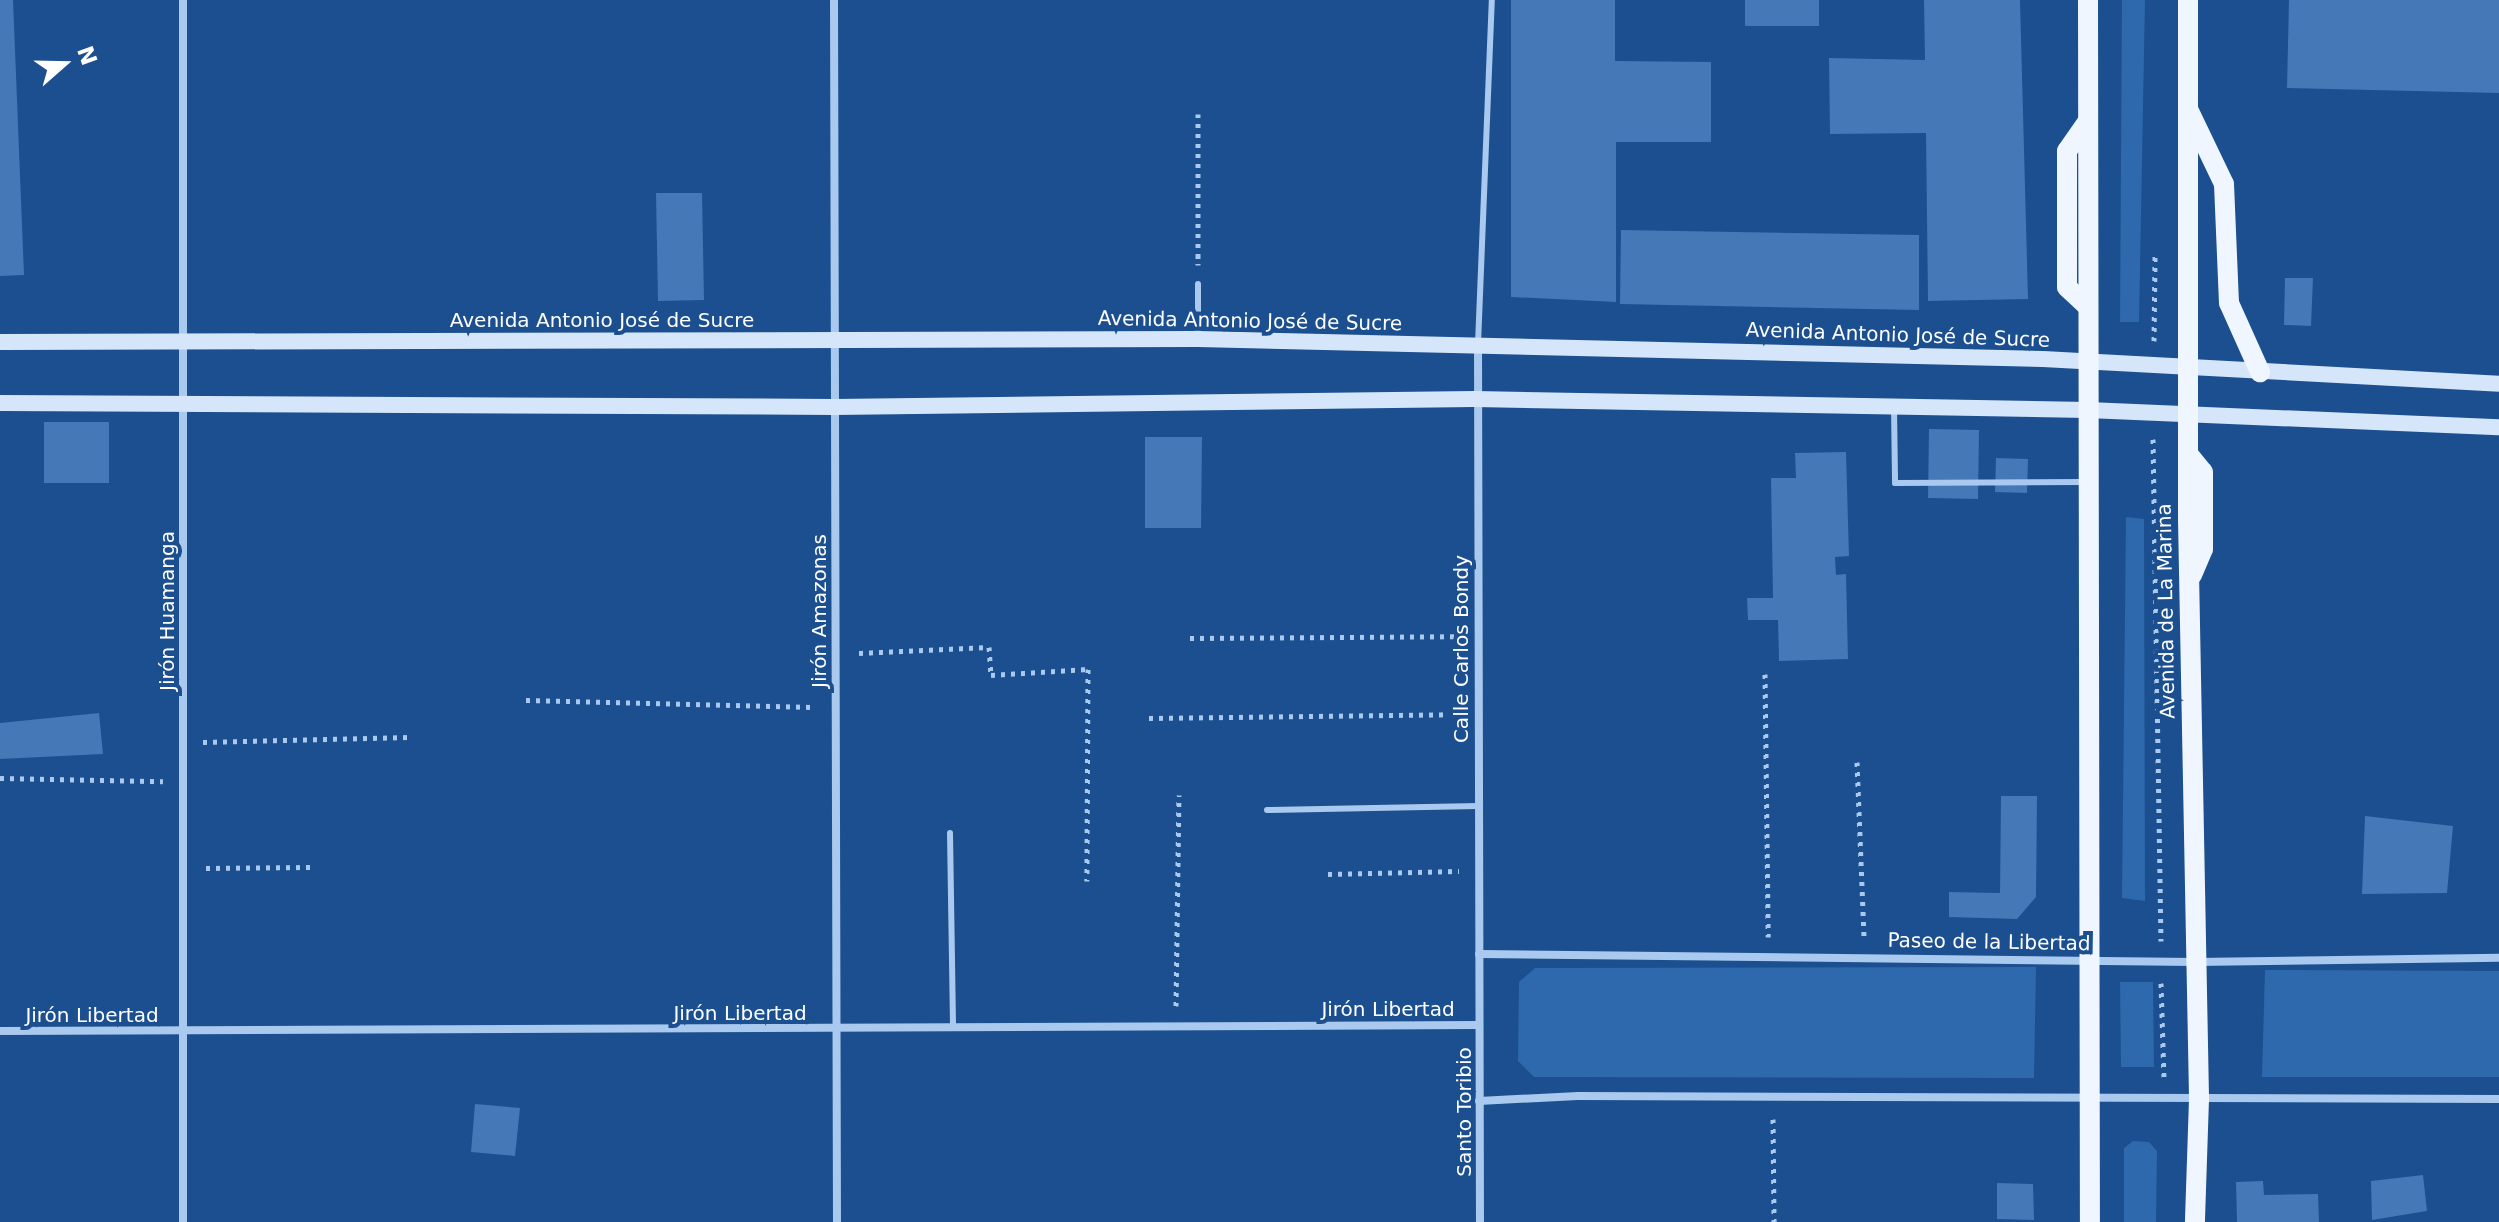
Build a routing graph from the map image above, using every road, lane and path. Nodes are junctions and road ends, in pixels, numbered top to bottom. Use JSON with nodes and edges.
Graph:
{"nodes":[{"id":1,"x":183,"y":0,"type":"edge"},
{"id":2,"x":834,"y":0,"type":"edge"},
{"id":3,"x":1492,"y":0,"type":"edge"},
{"id":4,"x":2088,"y":0,"type":"edge"},
{"id":5,"x":2188,"y":0,"type":"edge"},
{"id":6,"x":2187,"y":106,"type":"junction"},
{"id":7,"x":1198,"y":114,"type":"dead end"},
{"id":8,"x":1198,"y":284,"type":"joint"},
{"id":9,"x":834,"y":339,"type":"junction"},
{"id":10,"x":1198,"y":339,"type":"junction"},
{"id":11,"x":183,"y":341,"type":"junction"},
{"id":12,"x":0,"y":342,"type":"edge"},
{"id":13,"x":1478,"y":344,"type":"junction"},
{"id":14,"x":2088,"y":362,"type":"junction"},
{"id":15,"x":2188,"y":368,"type":"junction"},
{"id":16,"x":2260,"y":372,"type":"junction"},
{"id":17,"x":2499,"y":384,"type":"edge"},
{"id":18,"x":1475,"y":399,"type":"junction"},
{"id":19,"x":0,"y":403,"type":"edge"},
{"id":20,"x":183,"y":404,"type":"junction"},
{"id":21,"x":834,"y":407,"type":"junction"},
{"id":22,"x":1894,"y":407,"type":"junction"},
{"id":23,"x":2088,"y":410,"type":"junction"},
{"id":24,"x":2190,"y":416,"type":"junction"},
{"id":25,"x":2499,"y":427,"type":"edge"},
{"id":26,"x":2087,"y":482,"type":"junction"},
{"id":27,"x":1477,"y":636,"type":"junction"},
{"id":28,"x":1190,"y":638,"type":"dead end"},
{"id":29,"x":835,"y":654,"type":"junction"},
{"id":30,"x":1765,"y":674,"type":"dead end"},
{"id":31,"x":526,"y":700,"type":"dead end"},
{"id":32,"x":835,"y":708,"type":"junction"},
{"id":33,"x":1477,"y":714,"type":"junction"},
{"id":34,"x":1149,"y":718,"type":"dead end"},
{"id":35,"x":410,"y":737,"type":"dead end"},
{"id":36,"x":183,"y":743,"type":"junction"},
{"id":37,"x":1857,"y":762,"type":"dead end"},
{"id":38,"x":0,"y":778,"type":"edge"},
{"id":39,"x":183,"y":781,"type":"junction"},
{"id":40,"x":1179,"y":795,"type":"dead end"},
{"id":41,"x":1478,"y":806,"type":"junction"},
{"id":42,"x":1267,"y":810,"type":"dead end"},
{"id":43,"x":950,"y":833,"type":"dead end"},
{"id":44,"x":313,"y":867,"type":"dead end"},
{"id":45,"x":183,"y":869,"type":"junction"},
{"id":46,"x":1478,"y":871,"type":"junction"},
{"id":47,"x":1328,"y":874,"type":"dead end"},
{"id":48,"x":1087,"y":881,"type":"dead end"},
{"id":49,"x":1479,"y":954,"type":"junction"},
{"id":50,"x":1768,"y":957,"type":"junction"},
{"id":51,"x":1865,"y":957,"type":"junction"},
{"id":52,"x":2499,"y":958,"type":"edge"},
{"id":53,"x":2092,"y":959,"type":"junction"},
{"id":54,"x":2195,"y":962,"type":"junction"},
{"id":55,"x":1479,"y":1025,"type":"junction"},
{"id":56,"x":1175,"y":1026,"type":"junction"},
{"id":57,"x":953,"y":1028,"type":"junction"},
{"id":58,"x":836,"y":1029,"type":"junction"},
{"id":59,"x":0,"y":1031,"type":"edge"},
{"id":60,"x":183,"y":1031,"type":"junction"},
{"id":61,"x":1772,"y":1098,"type":"junction"},
{"id":62,"x":2199,"y":1099,"type":"junction"},
{"id":63,"x":2499,"y":1099,"type":"edge"},
{"id":64,"x":2090,"y":1100,"type":"junction"},
{"id":65,"x":1479,"y":1101,"type":"junction"},
{"id":66,"x":183,"y":1222,"type":"edge"},
{"id":67,"x":837,"y":1222,"type":"edge"},
{"id":68,"x":1480,"y":1222,"type":"edge"},
{"id":69,"x":1774,"y":1222,"type":"edge"},
{"id":70,"x":2090,"y":1222,"type":"edge"},
{"id":71,"x":2195,"y":1222,"type":"edge"}],
"edges":[{"from":1,"to":11,"type":"street","name":"Jirón Huamanga"},
{"from":2,"to":9,"type":"street","name":"Jirón Amazonas"},
{"from":3,"to":13,"type":"lane"},
{"from":4,"to":14,"type":"main road"},
{"from":5,"to":6,"type":"main road","name":"Avenida de La Marina"},
{"from":6,"to":15,"type":"main road","name":"Avenida de La Marina"},
{"from":6,"to":16,"type":"main road"},
{"from":7,"to":8,"type":"path"},
{"from":8,"to":10,"type":"lane"},
{"from":9,"to":10,"type":"main road","name":"Avenida Antonio José de Sucre"},
{"from":9,"to":11,"type":"main road","name":"Avenida Antonio José de Sucre"},
{"from":9,"to":21,"type":"street","name":"Jirón Amazonas"},
{"from":10,"to":13,"type":"main road","name":"Avenida Antonio José de Sucre"},
{"from":11,"to":12,"type":"main road","name":"Avenida Antonio José de Sucre"},
{"from":11,"to":20,"type":"street","name":"Jirón Huamanga"},
{"from":13,"to":14,"type":"main road","name":"Avenida Antonio José de Sucre"},
{"from":13,"to":18,"type":"street","name":"Calle Carlos Bondy"},
{"from":14,"to":15,"type":"main road","name":"Avenida Antonio José de Sucre"},
{"from":14,"to":23,"type":"main road"},
{"from":15,"to":16,"type":"main road","name":"Avenida Antonio José de Sucre"},
{"from":15,"to":24,"type":"main road","name":"Avenida de La Marina"},
{"from":16,"to":17,"type":"main road","name":"Avenida Antonio José de Sucre"},
{"from":18,"to":21,"type":"main road"},
{"from":18,"to":22,"type":"main road"},
{"from":18,"to":27,"type":"street","name":"Calle Carlos Bondy"},
{"from":19,"to":20,"type":"main road"},
{"from":20,"to":21,"type":"main road"},
{"from":20,"to":36,"type":"street","name":"Jirón Huamanga"},
{"from":21,"to":29,"type":"street","name":"Jirón Amazonas"},
{"from":22,"to":23,"type":"main road"},
{"from":22,"to":26,"type":"lane"},
{"from":23,"to":24,"type":"main road"},
{"from":23,"to":26,"type":"main road"},
{"from":24,"to":25,"type":"main road"},
{"from":24,"to":54,"type":"main road","name":"Avenida de La Marina"},
{"from":26,"to":53,"type":"main road"},
{"from":27,"to":28,"type":"path"},
{"from":27,"to":33,"type":"street","name":"Calle Carlos Bondy"},
{"from":29,"to":32,"type":"street","name":"Jirón Amazonas"},
{"from":29,"to":48,"type":"path"},
{"from":30,"to":50,"type":"path"},
{"from":31,"to":32,"type":"path"},
{"from":32,"to":58,"type":"street","name":"Jirón Amazonas"},
{"from":33,"to":34,"type":"path"},
{"from":33,"to":41,"type":"street","name":"Calle Carlos Bondy"},
{"from":35,"to":36,"type":"path"},
{"from":36,"to":39,"type":"street","name":"Jirón Huamanga"},
{"from":37,"to":51,"type":"path"},
{"from":38,"to":39,"type":"path"},
{"from":39,"to":45,"type":"street","name":"Jirón Huamanga"},
{"from":40,"to":56,"type":"path"},
{"from":41,"to":42,"type":"lane"},
{"from":41,"to":46,"type":"street","name":"Calle Carlos Bondy"},
{"from":43,"to":57,"type":"lane"},
{"from":44,"to":45,"type":"path"},
{"from":45,"to":60,"type":"street","name":"Jirón Huamanga"},
{"from":46,"to":47,"type":"path"},
{"from":46,"to":49,"type":"street","name":"Calle Carlos Bondy"},
{"from":49,"to":50,"type":"street","name":"Paseo de la Libertad"},
{"from":49,"to":55,"type":"street","name":"Santo Toribio"},
{"from":50,"to":51,"type":"street","name":"Paseo de la Libertad"},
{"from":51,"to":53,"type":"street","name":"Paseo de la Libertad"},
{"from":52,"to":54,"type":"street","name":"Paseo de la Libertad"},
{"from":53,"to":54,"type":"street","name":"Paseo de la Libertad"},
{"from":53,"to":64,"type":"main road"},
{"from":54,"to":62,"type":"main road","name":"Avenida de La Marina"},
{"from":55,"to":56,"type":"street","name":"Jirón Libertad"},
{"from":55,"to":65,"type":"street","name":"Santo Toribio"},
{"from":56,"to":57,"type":"street","name":"Jirón Libertad"},
{"from":57,"to":58,"type":"street","name":"Jirón Libertad"},
{"from":58,"to":60,"type":"street","name":"Jirón Libertad"},
{"from":58,"to":67,"type":"street","name":"Jirón Amazonas"},
{"from":59,"to":60,"type":"street","name":"Jirón Libertad"},
{"from":60,"to":66,"type":"street","name":"Jirón Huamanga"},
{"from":61,"to":64,"type":"street"},
{"from":61,"to":65,"type":"street"},
{"from":61,"to":69,"type":"path"},
{"from":62,"to":63,"type":"street"},
{"from":62,"to":64,"type":"street"},
{"from":62,"to":71,"type":"main road","name":"Avenida de La Marina"},
{"from":64,"to":70,"type":"main road"},
{"from":65,"to":68,"type":"street","name":"Santo Toribio"}]}
